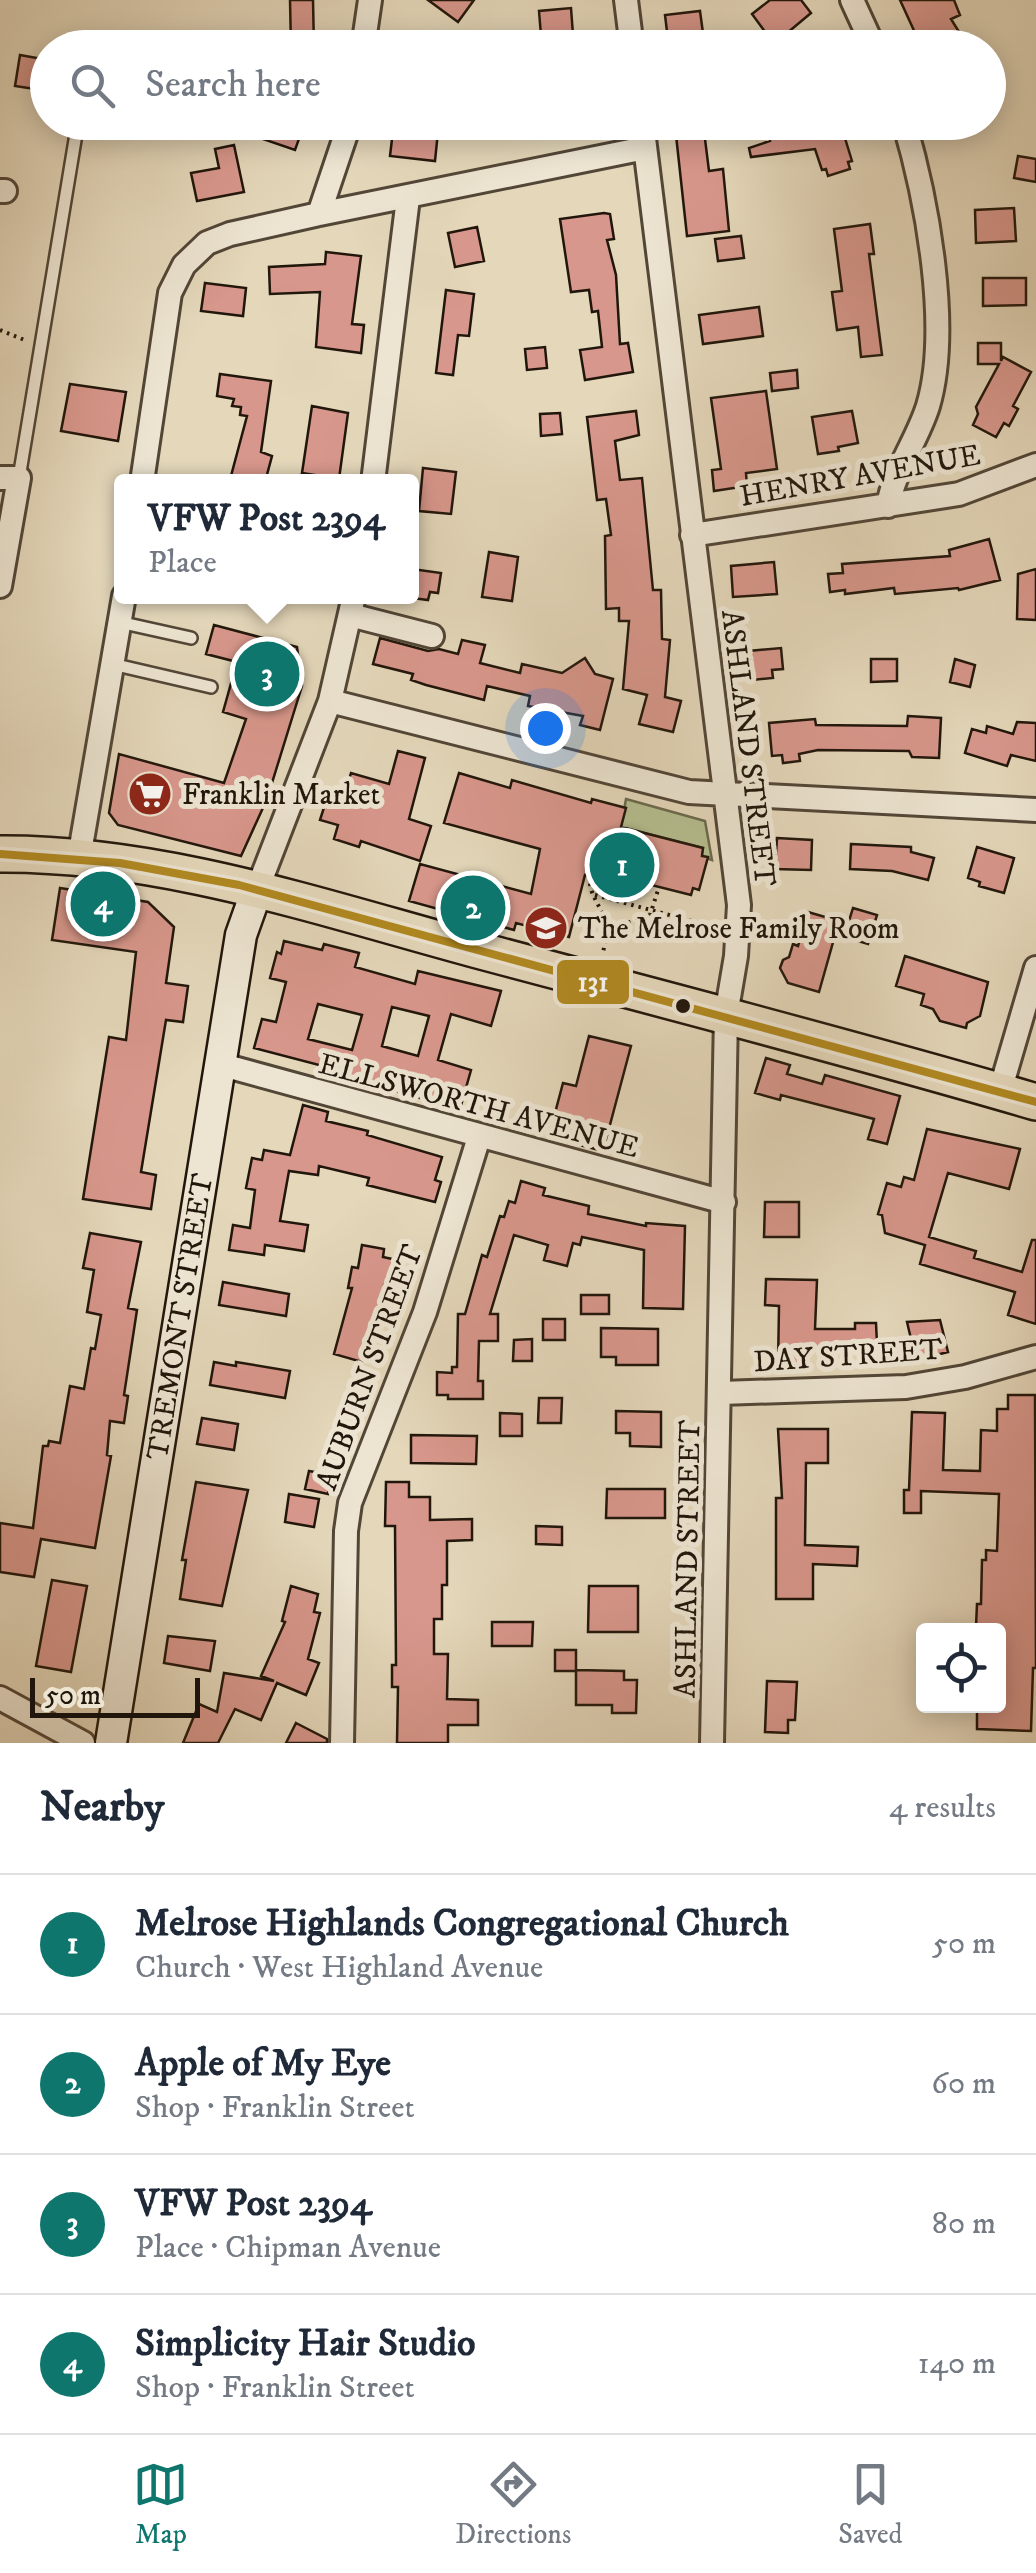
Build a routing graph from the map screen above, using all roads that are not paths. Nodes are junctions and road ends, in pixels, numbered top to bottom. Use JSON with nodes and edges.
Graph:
{"nodes":[{"id":1,"x":370,"y":0,"type":"edge"},
{"id":2,"x":626,"y":0,"type":"edge"},
{"id":3,"x":852,"y":0,"type":"edge"},
{"id":4,"x":366,"y":30,"type":"edge"},
{"id":5,"x":630,"y":30,"type":"edge"},
{"id":6,"x":866,"y":30,"type":"edge"},
{"id":7,"x":75,"y":140,"type":"edge"},
{"id":8,"x":344,"y":140,"type":"edge"},
{"id":9,"x":644,"y":140,"type":"edge"},
{"id":10,"x":908,"y":140,"type":"edge"},
{"id":11,"x":645,"y":148,"type":"junction"},
{"id":12,"x":408,"y":198,"type":"junction"},
{"id":13,"x":319,"y":214,"type":"junction"},
{"id":14,"x":1036,"y":465,"type":"edge"},
{"id":15,"x":143,"y":474,"type":"edge"},
{"id":16,"x":374,"y":474,"type":"edge"},
{"id":17,"x":10,"y":478,"type":"edge"},
{"id":18,"x":888,"y":506,"type":"junction"},
{"id":19,"x":692,"y":534,"type":"junction"},
{"id":20,"x":0,"y":586,"type":"edge"},
{"id":21,"x":122,"y":604,"type":"edge"},
{"id":22,"x":352,"y":606,"type":"edge"},
{"id":23,"x":119,"y":622,"type":"junction"},
{"id":24,"x":432,"y":636,"type":"dead end"},
{"id":25,"x":191,"y":638,"type":"dead end"},
{"id":26,"x":112,"y":664,"type":"junction"},
{"id":27,"x":211,"y":687,"type":"dead end"},
{"id":28,"x":330,"y":700,"type":"junction"},
{"id":29,"x":726,"y":794,"type":"junction"},
{"id":30,"x":1036,"y":810,"type":"edge"},
{"id":31,"x":0,"y":854,"type":"edge"},
{"id":32,"x":79,"y":858,"type":"junction"},
{"id":33,"x":256,"y":890,"type":"junction"},
{"id":34,"x":1036,"y":968,"type":"edge"},
{"id":35,"x":726,"y":1015,"type":"junction"},
{"id":36,"x":219,"y":1064,"type":"junction"},
{"id":37,"x":1000,"y":1091,"type":"junction"},
{"id":38,"x":1036,"y":1102,"type":"edge"},
{"id":39,"x":479,"y":1137,"type":"junction"},
{"id":40,"x":724,"y":1202,"type":"junction"},
{"id":41,"x":1036,"y":1357,"type":"edge"},
{"id":42,"x":721,"y":1393,"type":"junction"},
{"id":43,"x":0,"y":1698,"type":"edge"},
{"id":44,"x":83,"y":1743,"type":"edge"},
{"id":45,"x":111,"y":1743,"type":"edge"},
{"id":46,"x":342,"y":1743,"type":"edge"},
{"id":47,"x":712,"y":1743,"type":"edge"}],
"edges":[{"from":1,"to":4,"type":"street"},
{"from":2,"to":5,"type":"street"},
{"from":3,"to":6,"type":"street"},
{"from":7,"to":17,"type":"lane"},
{"from":8,"to":13,"type":"street"},
{"from":9,"to":11,"type":"street","name":"ASHLAND STREET"},
{"from":10,"to":18,"type":"street"},
{"from":11,"to":12,"type":"street"},
{"from":11,"to":19,"type":"street","name":"ASHLAND STREET"},
{"from":12,"to":13,"type":"street"},
{"from":12,"to":16,"type":"street"},
{"from":13,"to":15,"type":"street"},
{"from":14,"to":18,"type":"street","name":"HENRY AVENUE"},
{"from":17,"to":20,"type":"street"},
{"from":18,"to":19,"type":"street","name":"HENRY AVENUE"},
{"from":19,"to":29,"type":"street","name":"ASHLAND STREET"},
{"from":21,"to":23,"type":"street"},
{"from":22,"to":24,"type":"street"},
{"from":22,"to":28,"type":"street"},
{"from":23,"to":25,"type":"lane"},
{"from":23,"to":26,"type":"street"},
{"from":26,"to":27,"type":"lane"},
{"from":26,"to":32,"type":"street"},
{"from":28,"to":29,"type":"street"},
{"from":28,"to":33,"type":"street"},
{"from":29,"to":30,"type":"street"},
{"from":29,"to":35,"type":"street","name":"ASHLAND STREET"},
{"from":31,"to":32,"type":"main road"},
{"from":32,"to":33,"type":"main road"},
{"from":33,"to":35,"type":"main road"},
{"from":33,"to":36,"type":"street","name":"TREMONT STREET"},
{"from":34,"to":37,"type":"street"},
{"from":35,"to":37,"type":"main road"},
{"from":35,"to":40,"type":"street","name":"ASHLAND STREET"},
{"from":36,"to":39,"type":"street","name":"ELLSWORTH AVENUE"},
{"from":36,"to":45,"type":"street","name":"TREMONT STREET"},
{"from":37,"to":38,"type":"main road"},
{"from":39,"to":40,"type":"street","name":"ELLSWORTH AVENUE"},
{"from":39,"to":46,"type":"street","name":"AUBURN STREET"},
{"from":40,"to":42,"type":"street","name":"ASHLAND STREET"},
{"from":41,"to":42,"type":"street","name":"DAY STREET"},
{"from":42,"to":47,"type":"street","name":"ASHLAND STREET"},
{"from":43,"to":44,"type":"street"}]}
